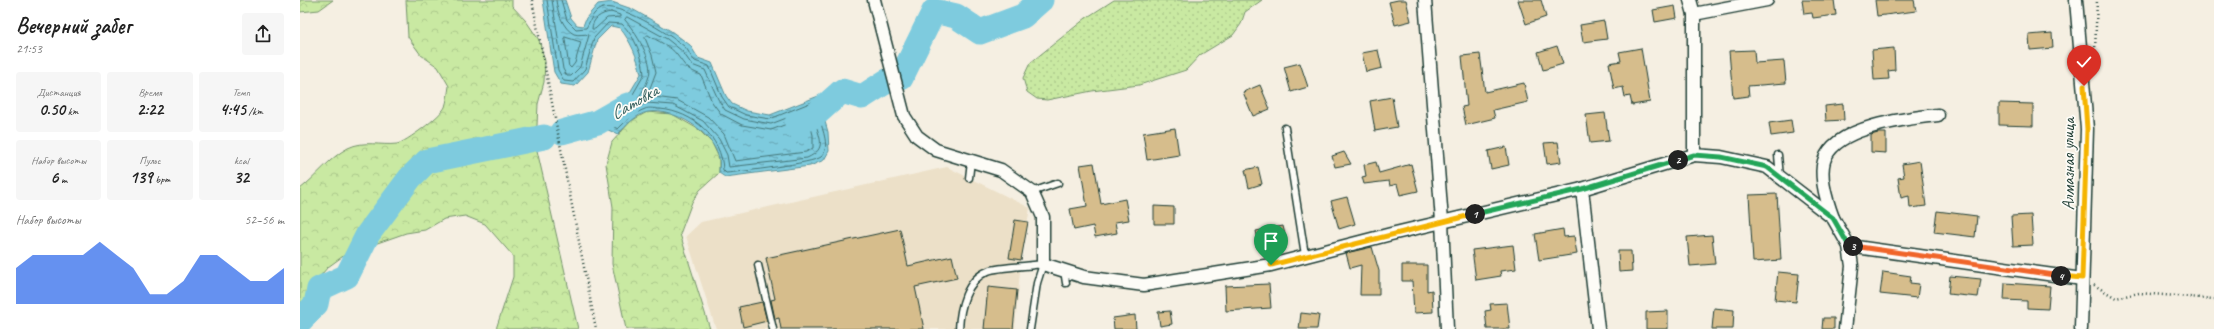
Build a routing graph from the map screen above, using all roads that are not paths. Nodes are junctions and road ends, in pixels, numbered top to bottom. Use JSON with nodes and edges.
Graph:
{"nodes":[{"id":1,"x":874,"y":0,"type":"edge"},
{"id":2,"x":1425,"y":0,"type":"edge"},
{"id":3,"x":1690,"y":0,"type":"edge"},
{"id":4,"x":1767,"y":0,"type":"edge"},
{"id":5,"x":2076,"y":0,"type":"edge"},
{"id":6,"x":1694,"y":14,"type":"junction"},
{"id":7,"x":1938,"y":115,"type":"dead end"},
{"id":8,"x":1285,"y":128,"type":"dead end"},
{"id":9,"x":1694,"y":155,"type":"junction"},
{"id":10,"x":1778,"y":155,"type":"dead end"},
{"id":11,"x":971,"y":161,"type":"junction"},
{"id":12,"x":969,"y":178,"type":"dead end"},
{"id":13,"x":1780,"y":178,"type":"junction"},
{"id":14,"x":1058,"y":183,"type":"dead end"},
{"id":15,"x":1582,"y":189,"type":"junction"},
{"id":16,"x":1032,"y":192,"type":"junction"},
{"id":17,"x":1833,"y":218,"type":"junction"},
{"id":18,"x":1442,"y":221,"type":"junction"},
{"id":19,"x":1849,"y":246,"type":"junction"},
{"id":20,"x":1305,"y":256,"type":"junction"},
{"id":21,"x":1043,"y":264,"type":"junction"},
{"id":22,"x":758,"y":265,"type":"dead end"},
{"id":23,"x":1064,"y":270,"type":"junction"},
{"id":24,"x":2082,"y":278,"type":"junction"},
{"id":25,"x":1066,"y":283,"type":"dead end"},
{"id":26,"x":773,"y":329,"type":"edge"},
{"id":27,"x":959,"y":329,"type":"edge"},
{"id":28,"x":1030,"y":329,"type":"edge"},
{"id":29,"x":1447,"y":329,"type":"edge"},
{"id":30,"x":1598,"y":329,"type":"edge"},
{"id":31,"x":1845,"y":329,"type":"edge"},
{"id":32,"x":2081,"y":329,"type":"edge"}],
"edges":[{"from":1,"to":11,"type":"street"},
{"from":2,"to":18,"type":"street"},
{"from":3,"to":6,"type":"street"},
{"from":4,"to":6,"type":"street"},
{"from":5,"to":24,"type":"street","name":"Алмазная улица"},
{"from":6,"to":9,"type":"street"},
{"from":7,"to":17,"type":"street"},
{"from":8,"to":20,"type":"lane"},
{"from":9,"to":13,"type":"street"},
{"from":9,"to":15,"type":"street"},
{"from":10,"to":13,"type":"lane"},
{"from":11,"to":12,"type":"lane"},
{"from":11,"to":16,"type":"street"},
{"from":13,"to":17,"type":"street"},
{"from":14,"to":16,"type":"lane"},
{"from":15,"to":18,"type":"street"},
{"from":15,"to":30,"type":"street"},
{"from":16,"to":21,"type":"street"},
{"from":17,"to":19,"type":"street"},
{"from":18,"to":20,"type":"street"},
{"from":18,"to":29,"type":"street"},
{"from":19,"to":24,"type":"street"},
{"from":19,"to":31,"type":"street"},
{"from":20,"to":23,"type":"street"},
{"from":21,"to":23,"type":"street"},
{"from":21,"to":27,"type":"lane"},
{"from":21,"to":28,"type":"lane"},
{"from":22,"to":26,"type":"lane"},
{"from":23,"to":25,"type":"lane"},
{"from":24,"to":32,"type":"street","name":"Алмазная улица"}]}
